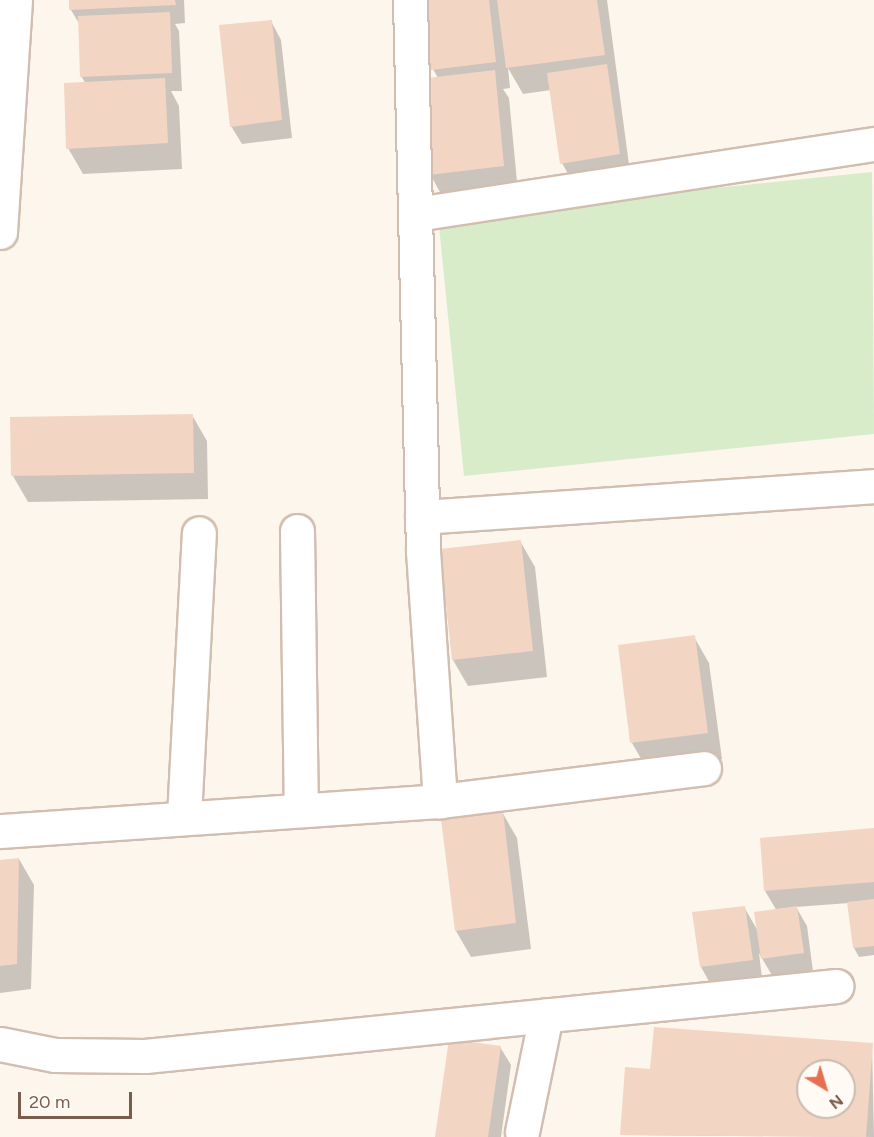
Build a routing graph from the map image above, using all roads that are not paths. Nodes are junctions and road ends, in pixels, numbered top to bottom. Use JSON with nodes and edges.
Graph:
{"nodes":[{"id":1,"x":410,"y":0,"type":"edge"},
{"id":2,"x":10,"y":18,"type":"edge"},
{"id":3,"x":874,"y":144,"type":"edge"},
{"id":4,"x":416,"y":214,"type":"junction"},
{"id":5,"x":0,"y":232,"type":"edge"},
{"id":6,"x":874,"y":486,"type":"edge"},
{"id":7,"x":422,"y":516,"type":"junction"},
{"id":8,"x":297,"y":531,"type":"dead end"},
{"id":9,"x":199,"y":533,"type":"dead end"},
{"id":10,"x":704,"y":768,"type":"dead end"},
{"id":11,"x":440,"y":801,"type":"junction"},
{"id":12,"x":301,"y":810,"type":"junction"},
{"id":13,"x":184,"y":817,"type":"junction"},
{"id":14,"x":0,"y":831,"type":"edge"},
{"id":15,"x":836,"y":986,"type":"dead end"},
{"id":16,"x":546,"y":1015,"type":"junction"},
{"id":17,"x":0,"y":1044,"type":"edge"},
{"id":18,"x":522,"y":1132,"type":"dead end"}],
"edges":[{"from":1,"to":4,"type":"street"},
{"from":2,"to":5,"type":"street"},
{"from":3,"to":4,"type":"street"},
{"from":4,"to":7,"type":"street"},
{"from":6,"to":7,"type":"street"},
{"from":7,"to":11,"type":"street"},
{"from":8,"to":12,"type":"street"},
{"from":9,"to":13,"type":"street"},
{"from":10,"to":11,"type":"street"},
{"from":11,"to":12,"type":"street"},
{"from":12,"to":13,"type":"street"},
{"from":13,"to":14,"type":"street"},
{"from":15,"to":16,"type":"street"},
{"from":16,"to":17,"type":"street"},
{"from":16,"to":18,"type":"street"}]}
